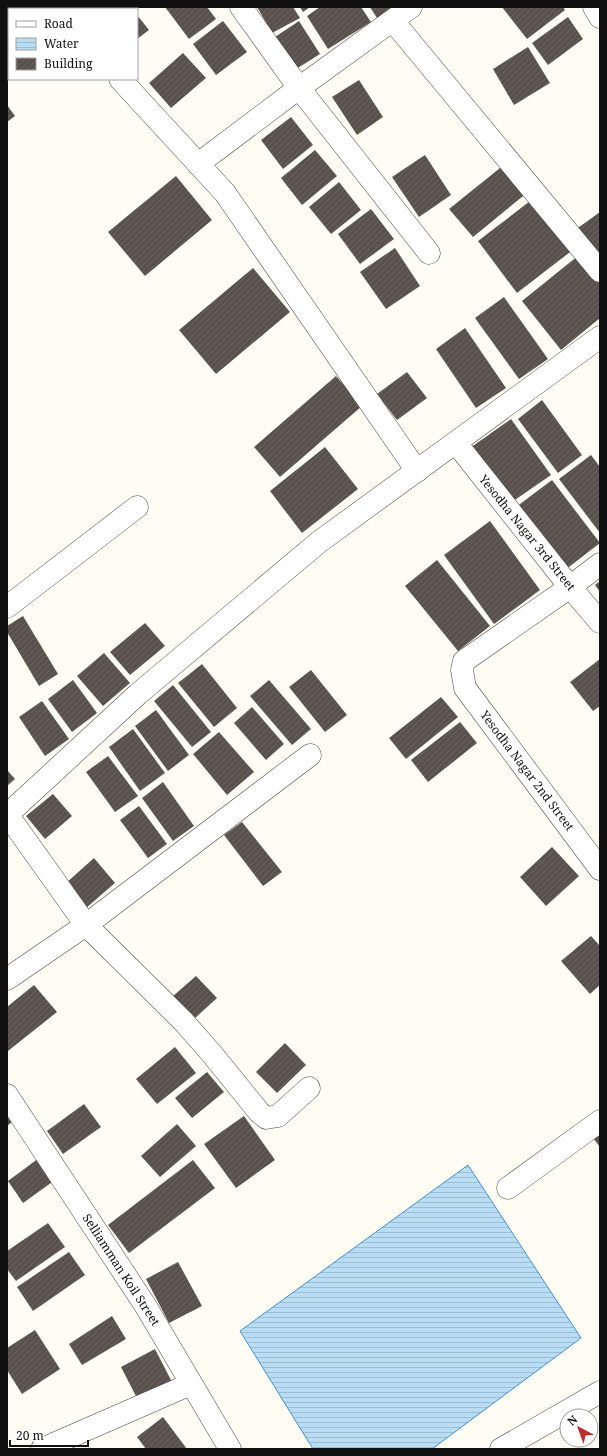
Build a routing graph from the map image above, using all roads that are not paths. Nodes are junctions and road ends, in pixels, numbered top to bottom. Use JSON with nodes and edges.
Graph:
{"nodes":[{"id":1,"x":241,"y":7,"type":"edge"},
{"id":2,"x":411,"y":7,"type":"edge"},
{"id":3,"x":594,"y":7,"type":"edge"},
{"id":4,"x":600,"y":17,"type":"edge"},
{"id":5,"x":393,"y":21,"type":"junction"},
{"id":6,"x":121,"y":80,"type":"edge"},
{"id":7,"x":299,"y":88,"type":"junction"},
{"id":8,"x":198,"y":164,"type":"junction"},
{"id":9,"x":429,"y":253,"type":"dead end"},
{"id":10,"x":600,"y":272,"type":"edge"},
{"id":11,"x":600,"y":337,"type":"edge"},
{"id":12,"x":456,"y":443,"type":"junction"},
{"id":13,"x":417,"y":472,"type":"junction"},
{"id":14,"x":137,"y":507,"type":"dead end"},
{"id":15,"x":600,"y":564,"type":"edge"},
{"id":16,"x":570,"y":587,"type":"junction"},
{"id":17,"x":7,"y":607,"type":"edge"},
{"id":18,"x":600,"y":622,"type":"edge"},
{"id":19,"x":310,"y":755,"type":"dead end"},
{"id":20,"x":7,"y":814,"type":"edge"},
{"id":21,"x":600,"y":869,"type":"edge"},
{"id":22,"x":86,"y":925,"type":"junction"},
{"id":23,"x":7,"y":979,"type":"edge"},
{"id":24,"x":310,"y":1088,"type":"dead end"},
{"id":25,"x":7,"y":1095,"type":"edge"},
{"id":26,"x":600,"y":1120,"type":"edge"},
{"id":27,"x":508,"y":1188,"type":"dead end"},
{"id":28,"x":191,"y":1384,"type":"junction"},
{"id":29,"x":600,"y":1392,"type":"edge"},
{"id":30,"x":42,"y":1449,"type":"edge"},
{"id":31,"x":230,"y":1449,"type":"edge"},
{"id":32,"x":501,"y":1449,"type":"edge"}],
"edges":[{"from":1,"to":7,"type":"street"},
{"from":2,"to":5,"type":"street"},
{"from":3,"to":4,"type":"street"},
{"from":5,"to":7,"type":"street"},
{"from":5,"to":10,"type":"street"},
{"from":6,"to":8,"type":"street"},
{"from":7,"to":8,"type":"street"},
{"from":7,"to":9,"type":"street"},
{"from":8,"to":13,"type":"street"},
{"from":11,"to":12,"type":"street"},
{"from":12,"to":13,"type":"street"},
{"from":12,"to":16,"type":"street","name":"Yesodha Nagar 3rd Street"},
{"from":13,"to":20,"type":"street"},
{"from":14,"to":17,"type":"street"},
{"from":15,"to":16,"type":"street"},
{"from":16,"to":18,"type":"street","name":"Yesodha Nagar 3rd Street"},
{"from":16,"to":21,"type":"street","name":"Yesodha Nagar 2nd Street"},
{"from":19,"to":22,"type":"street"},
{"from":20,"to":22,"type":"street"},
{"from":22,"to":23,"type":"street"},
{"from":22,"to":24,"type":"street"},
{"from":25,"to":28,"type":"street","name":"Selliamman Koil Street"},
{"from":26,"to":27,"type":"street"},
{"from":28,"to":30,"type":"street"},
{"from":28,"to":31,"type":"street","name":"Selliamman Koil Street"},
{"from":29,"to":32,"type":"street"}]}
